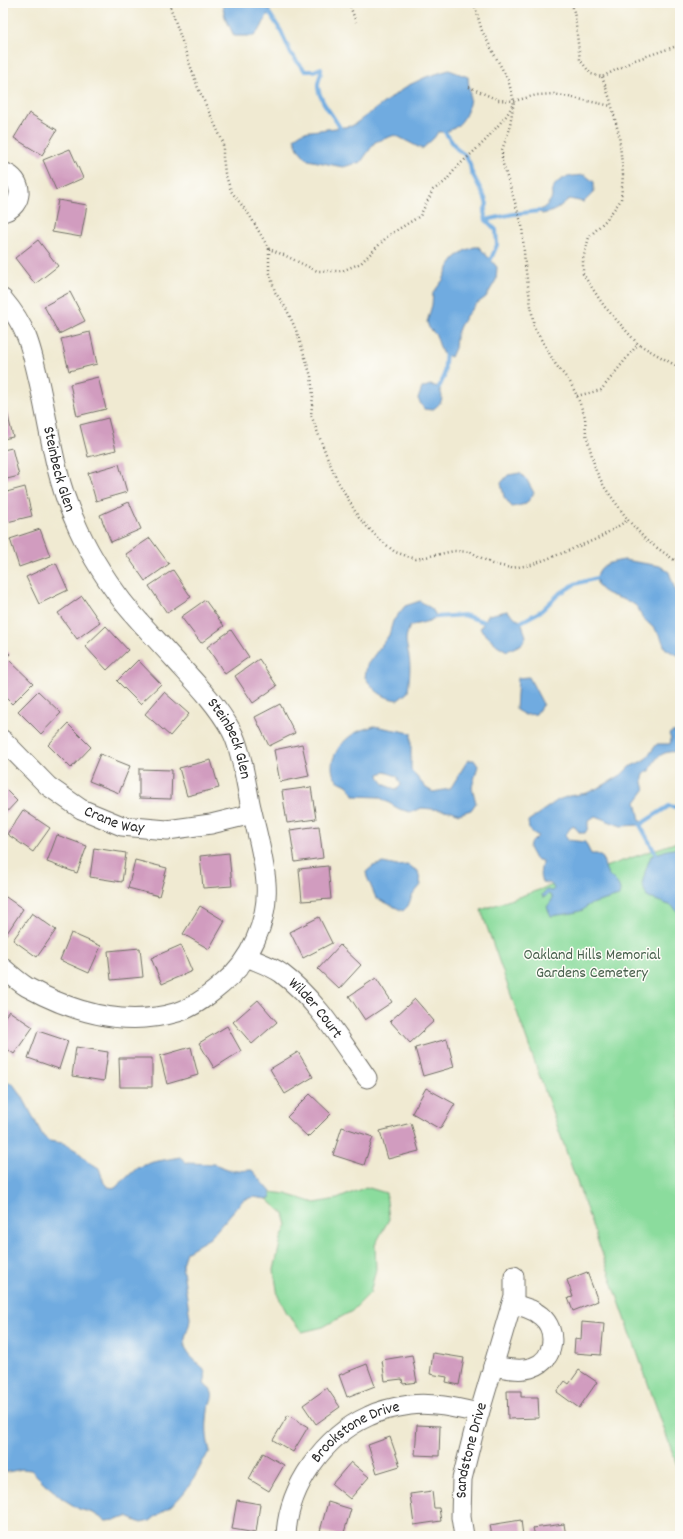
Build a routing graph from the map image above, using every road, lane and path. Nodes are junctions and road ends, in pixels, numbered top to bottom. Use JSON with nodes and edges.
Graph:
{"nodes":[{"id":1,"x":169,"y":3,"type":"edge"},
{"id":2,"x":349,"y":3,"type":"edge"},
{"id":3,"x":474,"y":3,"type":"edge"},
{"id":4,"x":572,"y":3,"type":"edge"},
{"id":5,"x":356,"y":22,"type":"dead end"},
{"id":6,"x":680,"y":45,"type":"edge"},
{"id":7,"x":602,"y":77,"type":"junction"},
{"id":8,"x":469,"y":87,"type":"dead end"},
{"id":9,"x":514,"y":101,"type":"junction"},
{"id":10,"x":612,"y":106,"type":"junction"},
{"id":11,"x":3,"y":172,"type":"edge"},
{"id":12,"x":3,"y":212,"type":"edge"},
{"id":13,"x":269,"y":249,"type":"junction"},
{"id":14,"x":3,"y":299,"type":"edge"},
{"id":15,"x":638,"y":344,"type":"junction"},
{"id":16,"x":680,"y":368,"type":"edge"},
{"id":17,"x":577,"y":396,"type":"junction"},
{"id":18,"x":628,"y":520,"type":"junction"},
{"id":19,"x":680,"y":564,"type":"edge"},
{"id":20,"x":3,"y":740,"type":"edge"},
{"id":21,"x":252,"y":814,"type":"junction"},
{"id":22,"x":247,"y":957,"type":"junction"},
{"id":23,"x":3,"y":968,"type":"edge"},
{"id":24,"x":367,"y":1078,"type":"dead end"},
{"id":25,"x":514,"y":1276,"type":"dead end"},
{"id":26,"x":512,"y":1304,"type":"junction"},
{"id":27,"x":493,"y":1366,"type":"junction"},
{"id":28,"x":479,"y":1413,"type":"junction"},
{"id":29,"x":286,"y":1536,"type":"edge"},
{"id":30,"x":464,"y":1536,"type":"edge"}],
"edges":[{"from":1,"to":13,"type":"path"},
{"from":2,"to":5,"type":"path"},
{"from":3,"to":9,"type":"path"},
{"from":4,"to":7,"type":"path"},
{"from":6,"to":7,"type":"path"},
{"from":7,"to":10,"type":"path"},
{"from":8,"to":9,"type":"path"},
{"from":9,"to":10,"type":"path"},
{"from":9,"to":13,"type":"path"},
{"from":9,"to":17,"type":"path"},
{"from":10,"to":15,"type":"path"},
{"from":11,"to":12,"type":"street"},
{"from":13,"to":18,"type":"path"},
{"from":14,"to":21,"type":"street","name":"Steinbeck Glen"},
{"from":15,"to":16,"type":"path"},
{"from":15,"to":17,"type":"path"},
{"from":17,"to":18,"type":"path"},
{"from":18,"to":19,"type":"path"},
{"from":20,"to":21,"type":"street","name":"Crane Way"},
{"from":21,"to":22,"type":"street","name":"Steinbeck Glen"},
{"from":22,"to":23,"type":"street","name":"Steinbeck Glen"},
{"from":22,"to":24,"type":"street","name":"Wilder Court"},
{"from":25,"to":26,"type":"street","name":"Sandstone Drive"},
{"from":26,"to":27,"type":"street","name":"Sandstone Drive"},
{"from":26,"to":27,"type":"street"},
{"from":27,"to":28,"type":"street","name":"Sandstone Drive"},
{"from":28,"to":29,"type":"street","name":"Brookstone Drive"},
{"from":28,"to":30,"type":"street","name":"Sandstone Drive"}]}
